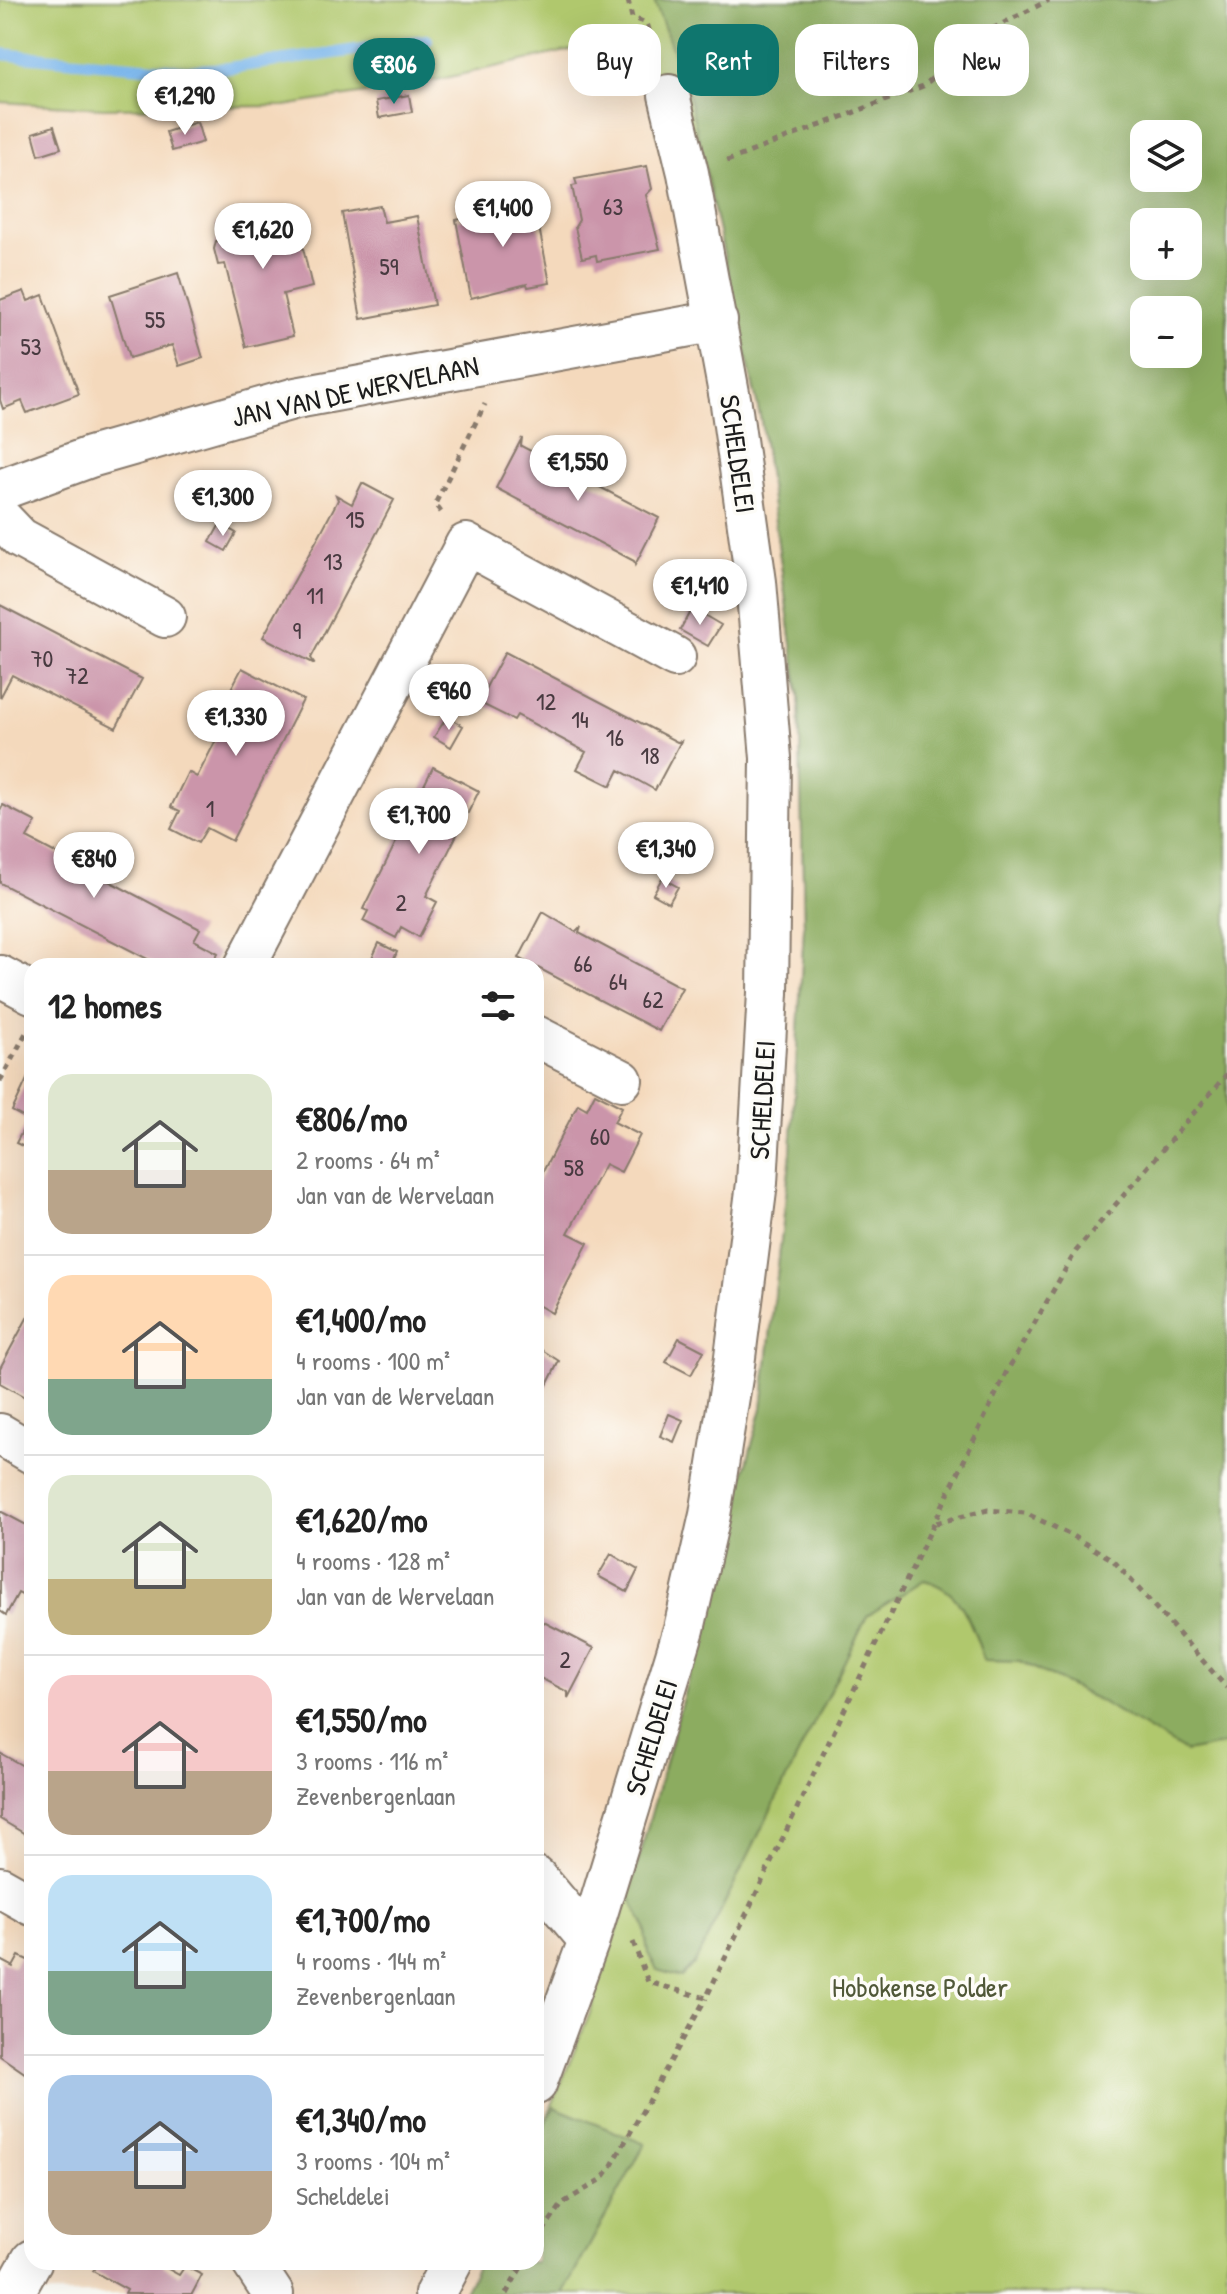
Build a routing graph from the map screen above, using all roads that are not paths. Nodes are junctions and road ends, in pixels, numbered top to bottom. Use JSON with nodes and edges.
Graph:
{"nodes":[{"id":1,"x":669,"y":95,"type":"road end"},
{"id":2,"x":717,"y":321,"type":"junction"},
{"id":3,"x":0,"y":490,"type":"edge"},
{"id":4,"x":0,"y":517,"type":"edge"},
{"id":5,"x":165,"y":617,"type":"dead end"},
{"id":6,"x":675,"y":657,"type":"dead end"},
{"id":7,"x":249,"y":958,"type":"edge"},
{"id":8,"x":0,"y":976,"type":"edge"},
{"id":9,"x":24,"y":989,"type":"edge"},
{"id":10,"x":544,"y":1040,"type":"edge"},
{"id":11,"x":622,"y":1080,"type":"dead end"},
{"id":12,"x":0,"y":1434,"type":"edge"},
{"id":13,"x":24,"y":1448,"type":"edge"},
{"id":14,"x":0,"y":1887,"type":"edge"},
{"id":15,"x":544,"y":1887,"type":"edge"},
{"id":16,"x":24,"y":1900,"type":"edge"},
{"id":17,"x":589,"y":1940,"type":"junction"},
{"id":18,"x":544,"y":2062,"type":"edge"},
{"id":19,"x":257,"y":2270,"type":"edge"},
{"id":20,"x":448,"y":2270,"type":"edge"},
{"id":21,"x":273,"y":2294,"type":"edge"},
{"id":22,"x":435,"y":2294,"type":"edge"}],
"edges":[{"from":1,"to":2,"type":"street","name":"SCHELDELEI"},
{"from":2,"to":3,"type":"street","name":"JAN VAN DE WERVELAAN"},
{"from":2,"to":17,"type":"street","name":"SCHELDELEI"},
{"from":4,"to":5,"type":"street"},
{"from":6,"to":7,"type":"street"},
{"from":8,"to":9,"type":"street"},
{"from":10,"to":11,"type":"street"},
{"from":12,"to":13,"type":"street"},
{"from":14,"to":16,"type":"street"},
{"from":15,"to":17,"type":"street"},
{"from":17,"to":18,"type":"street","name":"SCHELDELEI"},
{"from":19,"to":21,"type":"street"},
{"from":20,"to":22,"type":"street"}]}
